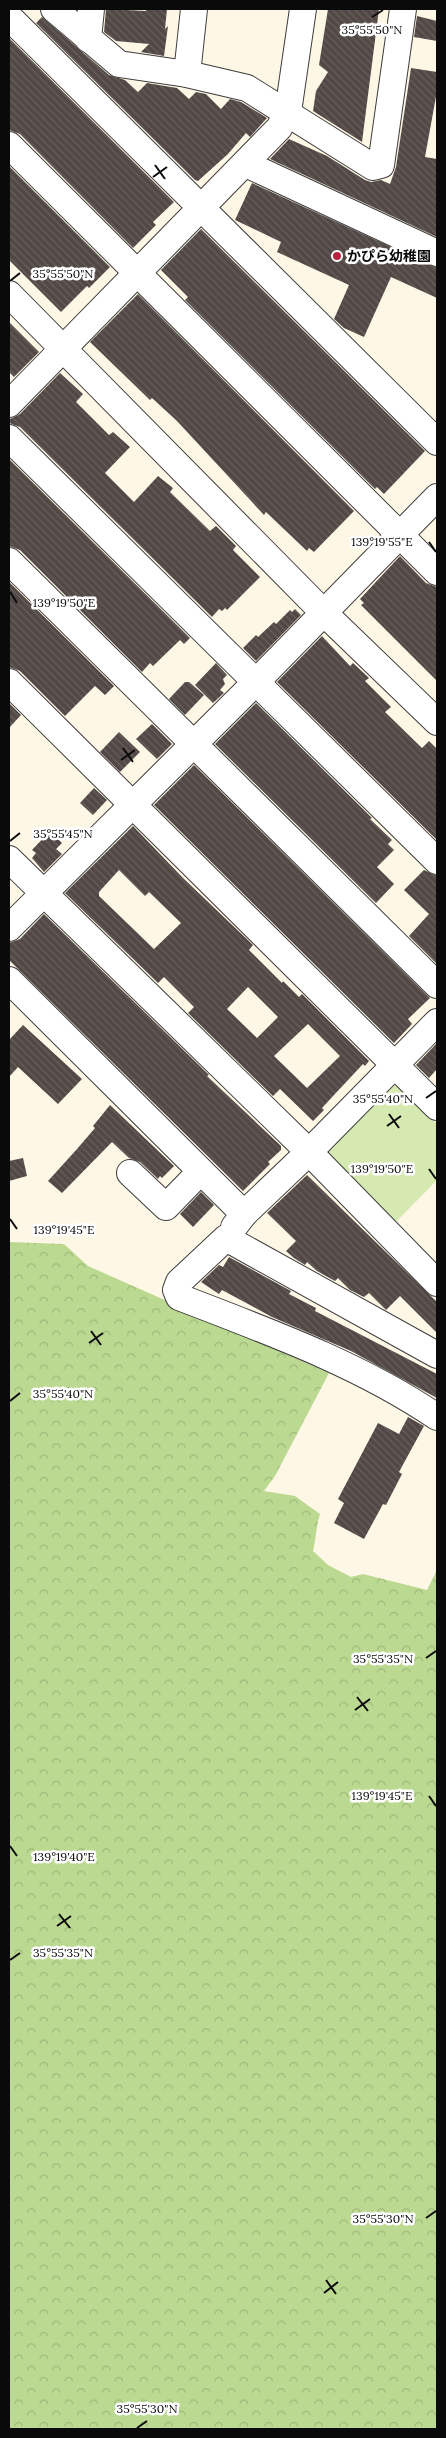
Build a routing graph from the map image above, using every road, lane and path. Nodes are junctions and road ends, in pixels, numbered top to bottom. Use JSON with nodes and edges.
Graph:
{"nodes":[{"id":1,"x":54,"y":9,"type":"edge"},
{"id":2,"x":91,"y":9,"type":"edge"},
{"id":3,"x":194,"y":9,"type":"edge"},
{"id":4,"x":303,"y":9,"type":"edge"},
{"id":5,"x":403,"y":9,"type":"edge"},
{"id":6,"x":17,"y":16,"type":"edge"},
{"id":7,"x":88,"y":39,"type":"junction"},
{"id":8,"x":187,"y":74,"type":"junction"},
{"id":9,"x":288,"y":112,"type":"junction"},
{"id":10,"x":9,"y":144,"type":"edge"},
{"id":11,"x":246,"y":164,"type":"junction"},
{"id":12,"x":202,"y":209,"type":"junction"},
{"id":13,"x":437,"y":253,"type":"edge"},
{"id":14,"x":139,"y":272,"type":"junction"},
{"id":15,"x":9,"y":294,"type":"edge"},
{"id":16,"x":65,"y":349,"type":"junction"},
{"id":17,"x":9,"y":404,"type":"edge"},
{"id":18,"x":9,"y":438,"type":"edge"},
{"id":19,"x":437,"y":442,"type":"edge"},
{"id":20,"x":437,"y":497,"type":"edge"},
{"id":21,"x":400,"y":535,"type":"junction"},
{"id":22,"x":9,"y":561,"type":"edge"},
{"id":23,"x":437,"y":572,"type":"edge"},
{"id":24,"x":323,"y":612,"type":"junction"},
{"id":25,"x":9,"y":682,"type":"edge"},
{"id":26,"x":256,"y":682,"type":"junction"},
{"id":27,"x":437,"y":722,"type":"edge"},
{"id":28,"x":194,"y":744,"type":"junction"},
{"id":29,"x":132,"y":806,"type":"junction"},
{"id":30,"x":9,"y":859,"type":"edge"},
{"id":31,"x":437,"y":861,"type":"edge"},
{"id":32,"x":42,"y":893,"type":"junction"},
{"id":33,"x":9,"y":928,"type":"edge"},
{"id":34,"x":9,"y":980,"type":"edge"},
{"id":35,"x":437,"y":985,"type":"edge"},
{"id":36,"x":437,"y":1022,"type":"edge"},
{"id":37,"x":394,"y":1065,"type":"junction"},
{"id":38,"x":437,"y":1107,"type":"edge"},
{"id":39,"x":309,"y":1152,"type":"junction"},
{"id":40,"x":200,"y":1172,"type":"junction"},
{"id":41,"x":130,"y":1173,"type":"dead end"},
{"id":42,"x":244,"y":1214,"type":"junction"},
{"id":43,"x":226,"y":1238,"type":"junction"},
{"id":44,"x":437,"y":1283,"type":"edge"},
{"id":45,"x":437,"y":1355,"type":"edge"},
{"id":46,"x":437,"y":1417,"type":"edge"}],
"edges":[{"from":1,"to":7,"type":"street"},
{"from":2,"to":7,"type":"street"},
{"from":3,"to":8,"type":"street"},
{"from":4,"to":9,"type":"street"},
{"from":5,"to":9,"type":"street"},
{"from":6,"to":12,"type":"street"},
{"from":7,"to":8,"type":"street"},
{"from":8,"to":9,"type":"street"},
{"from":9,"to":11,"type":"street"},
{"from":10,"to":14,"type":"street"},
{"from":11,"to":12,"type":"street"},
{"from":11,"to":13,"type":"street"},
{"from":12,"to":14,"type":"street"},
{"from":12,"to":19,"type":"street"},
{"from":14,"to":16,"type":"street"},
{"from":14,"to":21,"type":"street"},
{"from":15,"to":16,"type":"street"},
{"from":16,"to":17,"type":"street"},
{"from":16,"to":24,"type":"street"},
{"from":18,"to":26,"type":"street"},
{"from":20,"to":21,"type":"street"},
{"from":21,"to":23,"type":"street"},
{"from":21,"to":24,"type":"street"},
{"from":22,"to":28,"type":"street"},
{"from":24,"to":26,"type":"street"},
{"from":24,"to":27,"type":"street"},
{"from":25,"to":29,"type":"street"},
{"from":26,"to":28,"type":"street"},
{"from":26,"to":31,"type":"street"},
{"from":28,"to":29,"type":"street"},
{"from":28,"to":35,"type":"street"},
{"from":29,"to":32,"type":"street"},
{"from":29,"to":37,"type":"street"},
{"from":30,"to":32,"type":"street"},
{"from":32,"to":33,"type":"street"},
{"from":32,"to":39,"type":"street"},
{"from":34,"to":40,"type":"street"},
{"from":36,"to":37,"type":"street"},
{"from":37,"to":38,"type":"street"},
{"from":37,"to":39,"type":"street"},
{"from":39,"to":42,"type":"street"},
{"from":39,"to":44,"type":"street"},
{"from":40,"to":41,"type":"street"},
{"from":40,"to":42,"type":"street"},
{"from":42,"to":43,"type":"street"},
{"from":43,"to":45,"type":"street"},
{"from":43,"to":46,"type":"street"}]}
